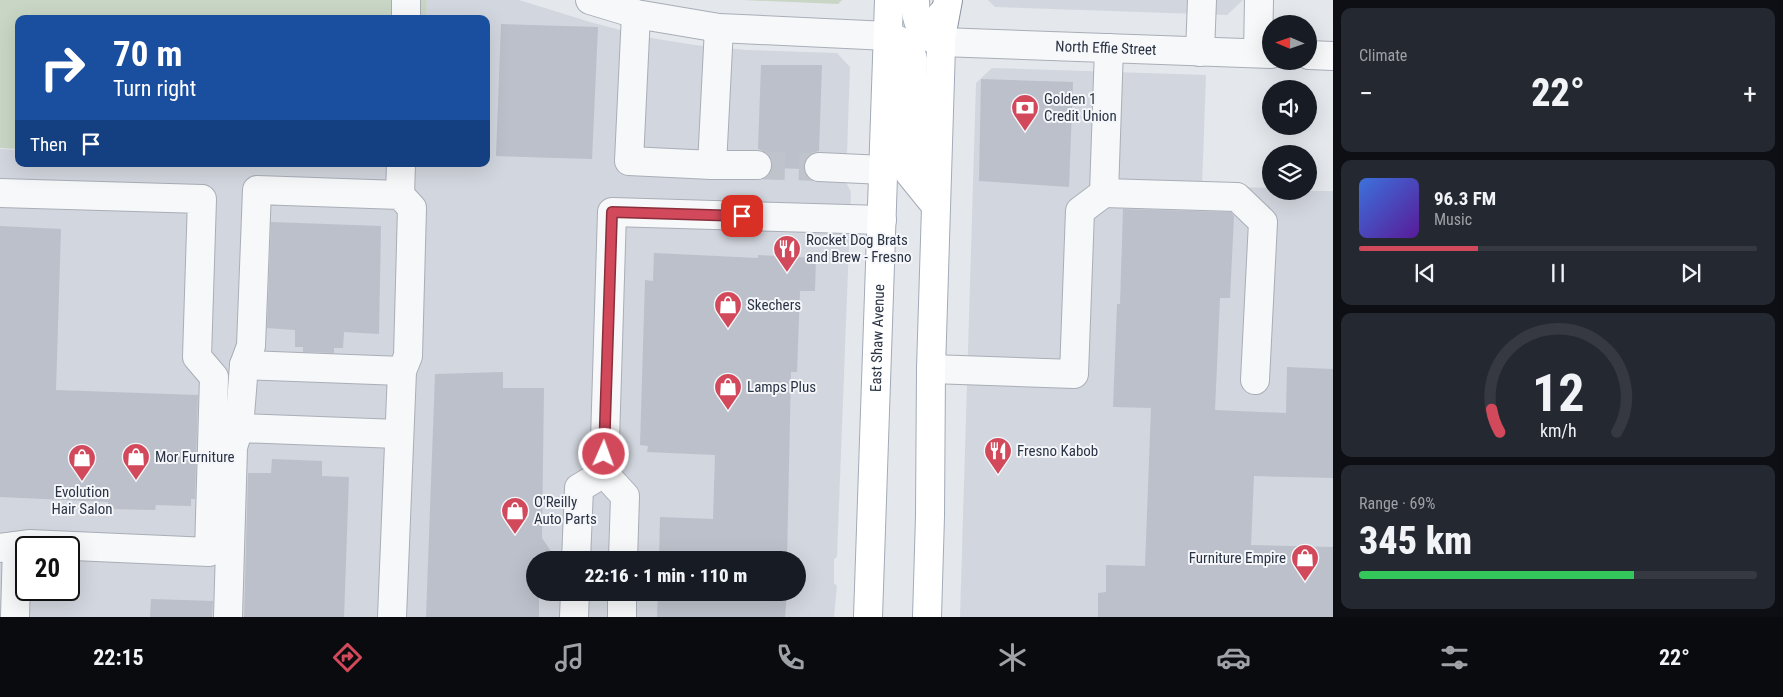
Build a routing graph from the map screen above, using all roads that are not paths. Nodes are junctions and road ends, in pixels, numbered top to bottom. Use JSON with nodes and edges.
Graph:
{"nodes":[{"id":1,"x":406,"y":0,"type":"edge"},
{"id":2,"x":590,"y":0,"type":"edge"},
{"id":3,"x":889,"y":0,"type":"edge"},
{"id":4,"x":915,"y":0,"type":"edge"},
{"id":5,"x":942,"y":0,"type":"edge"},
{"id":6,"x":948,"y":0,"type":"edge"},
{"id":7,"x":1202,"y":0,"type":"edge"},
{"id":8,"x":1260,"y":0,"type":"edge"},
{"id":9,"x":636,"y":14,"type":"junction"},
{"id":10,"x":406,"y":15,"type":"edge"},
{"id":11,"x":1262,"y":27,"type":"edge"},
{"id":12,"x":719,"y":28,"type":"junction"},
{"id":13,"x":888,"y":36,"type":"junction"},
{"id":14,"x":941,"y":40,"type":"junction"},
{"id":15,"x":1109,"y":48,"type":"junction"},
{"id":16,"x":1200,"y":52,"type":"junction"},
{"id":17,"x":1262,"y":54,"type":"edge"},
{"id":18,"x":1318,"y":55,"type":"edge"},
{"id":19,"x":1333,"y":56,"type":"edge"},
{"id":20,"x":712,"y":165,"type":"junction"},
{"id":21,"x":757,"y":165,"type":"tunnel mouth"},
{"id":22,"x":401,"y":167,"type":"edge"},
{"id":23,"x":819,"y":167,"type":"tunnel mouth"},
{"id":24,"x":884,"y":170,"type":"junction"},
{"id":25,"x":0,"y":193,"type":"edge"},
{"id":26,"x":1104,"y":193,"type":"junction"},
{"id":27,"x":400,"y":195,"type":"junction"},
{"id":28,"x":936,"y":206,"type":"junction"},
{"id":29,"x":882,"y":220,"type":"junction"},
{"id":30,"x":244,"y":366,"type":"junction"},
{"id":31,"x":931,"y":369,"type":"junction"},
{"id":32,"x":402,"y":371,"type":"junction"},
{"id":33,"x":1255,"y":380,"type":"dead end"},
{"id":34,"x":239,"y":428,"type":"junction"},
{"id":35,"x":398,"y":434,"type":"junction"},
{"id":36,"x":604,"y":473,"type":"junction"},
{"id":37,"x":9,"y":547,"type":"edge"},
{"id":38,"x":576,"y":551,"type":"edge"},
{"id":39,"x":623,"y":551,"type":"edge"},
{"id":40,"x":575,"y":601,"type":"edge"},
{"id":41,"x":622,"y":601,"type":"edge"},
{"id":42,"x":15,"y":617,"type":"edge"},
{"id":43,"x":228,"y":617,"type":"edge"},
{"id":44,"x":392,"y":617,"type":"edge"},
{"id":45,"x":574,"y":617,"type":"edge"},
{"id":46,"x":622,"y":617,"type":"edge"},
{"id":47,"x":868,"y":617,"type":"edge"},
{"id":48,"x":927,"y":617,"type":"edge"}],
"edges":[{"from":1,"to":10,"type":"street"},
{"from":2,"to":9,"type":"street"},
{"from":3,"to":13,"type":"main road","name":"East Shaw Avenue"},
{"from":4,"to":14,"type":"main road"},
{"from":5,"to":14,"type":"main road"},
{"from":6,"to":14,"type":"main road"},
{"from":7,"to":16,"type":"street"},
{"from":8,"to":11,"type":"street"},
{"from":9,"to":12,"type":"street"},
{"from":9,"to":20,"type":"street"},
{"from":12,"to":13,"type":"street"},
{"from":12,"to":20,"type":"street"},
{"from":13,"to":24,"type":"main road","name":"East Shaw Avenue"},
{"from":13,"to":28,"type":"main road"},
{"from":14,"to":15,"type":"street","name":"North Effie Street"},
{"from":14,"to":28,"type":"main road"},
{"from":15,"to":16,"type":"street","name":"North Effie Street"},
{"from":15,"to":26,"type":"street"},
{"from":16,"to":17,"type":"street","name":"North Effie Street"},
{"from":18,"to":19,"type":"street"},
{"from":20,"to":21,"type":"street"},
{"from":22,"to":27,"type":"street"},
{"from":23,"to":24,"type":"street"},
{"from":24,"to":29,"type":"main road","name":"East Shaw Avenue"},
{"from":25,"to":37,"type":"street"},
{"from":26,"to":31,"type":"street"},
{"from":26,"to":33,"type":"street"},
{"from":27,"to":30,"type":"street"},
{"from":27,"to":32,"type":"street"},
{"from":28,"to":31,"type":"main road"},
{"from":29,"to":36,"type":"street"},
{"from":29,"to":47,"type":"main road","name":"East Shaw Avenue"},
{"from":30,"to":32,"type":"street"},
{"from":30,"to":34,"type":"street"},
{"from":31,"to":48,"type":"main road"},
{"from":32,"to":35,"type":"street"},
{"from":34,"to":35,"type":"street"},
{"from":34,"to":43,"type":"street"},
{"from":35,"to":44,"type":"street"},
{"from":36,"to":38,"type":"street"},
{"from":36,"to":39,"type":"street"},
{"from":37,"to":42,"type":"street"},
{"from":40,"to":45,"type":"street"},
{"from":41,"to":46,"type":"street"}]}
